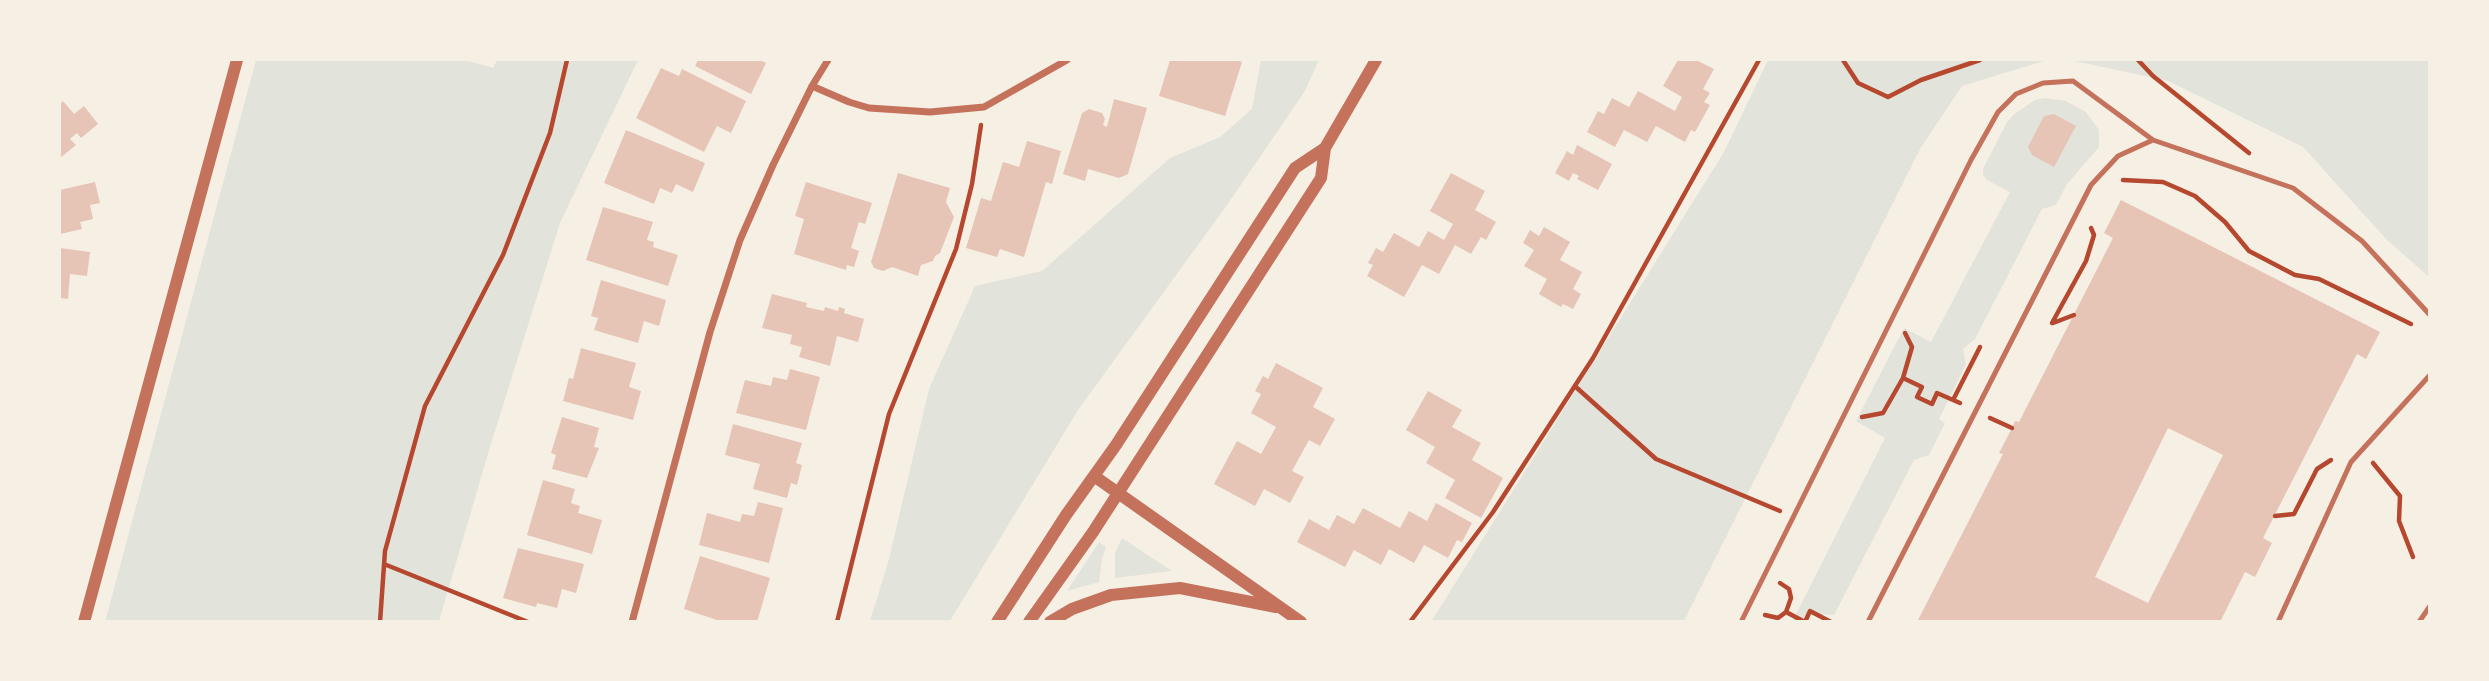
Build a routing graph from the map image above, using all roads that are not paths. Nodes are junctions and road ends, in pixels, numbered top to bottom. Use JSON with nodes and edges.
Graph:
{"nodes":[{"id":1,"x":237,"y":60,"type":"edge"},
{"id":2,"x":828,"y":60,"type":"edge"},
{"id":3,"x":1067,"y":60,"type":"edge"},
{"id":4,"x":1376,"y":60,"type":"edge"},
{"id":5,"x":812,"y":86,"type":"junction"},
{"id":6,"x":2154,"y":140,"type":"junction"},
{"id":7,"x":1325,"y":148,"type":"junction"},
{"id":8,"x":2430,"y":315,"type":"edge"},
{"id":9,"x":2430,"y":375,"type":"edge"},
{"id":10,"x":1094,"y":476,"type":"junction"},
{"id":11,"x":1117,"y":494,"type":"junction"},
{"id":12,"x":2430,"y":606,"type":"edge"},
{"id":13,"x":1281,"y":608,"type":"junction"},
{"id":14,"x":84,"y":621,"type":"edge"},
{"id":15,"x":632,"y":621,"type":"edge"},
{"id":16,"x":997,"y":621,"type":"edge"},
{"id":17,"x":1029,"y":621,"type":"edge"},
{"id":18,"x":1050,"y":621,"type":"edge"},
{"id":19,"x":1301,"y":621,"type":"edge"},
{"id":20,"x":1741,"y":621,"type":"edge"},
{"id":21,"x":1868,"y":621,"type":"edge"},
{"id":22,"x":2278,"y":621,"type":"edge"},
{"id":23,"x":2419,"y":621,"type":"edge"}],
"edges":[{"from":1,"to":14,"type":"street"},
{"from":2,"to":5,"type":"street"},
{"from":3,"to":5,"type":"street"},
{"from":4,"to":7,"type":"street"},
{"from":5,"to":15,"type":"street"},
{"from":6,"to":8,"type":"lane"},
{"from":6,"to":20,"type":"lane"},
{"from":6,"to":21,"type":"lane"},
{"from":7,"to":10,"type":"street"},
{"from":7,"to":11,"type":"street"},
{"from":9,"to":22,"type":"lane"},
{"from":10,"to":11,"type":"street"},
{"from":10,"to":16,"type":"street"},
{"from":11,"to":13,"type":"street"},
{"from":11,"to":17,"type":"street"},
{"from":12,"to":23,"type":"lane"},
{"from":13,"to":18,"type":"street"},
{"from":13,"to":19,"type":"street"}]}
